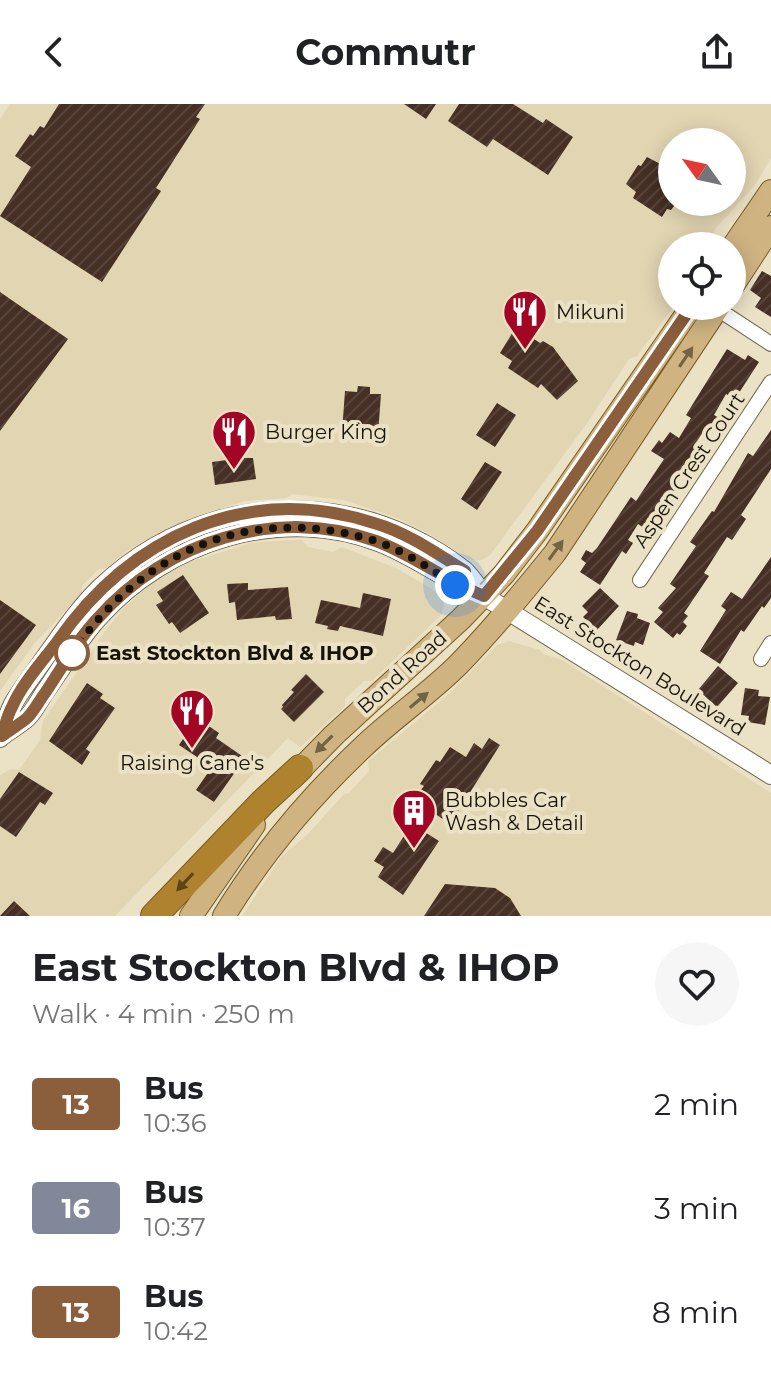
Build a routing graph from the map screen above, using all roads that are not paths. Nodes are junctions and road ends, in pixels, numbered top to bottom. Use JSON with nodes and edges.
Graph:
{"nodes":[{"id":1,"x":771,"y":191,"type":"edge"},
{"id":2,"x":771,"y":227,"type":"edge"},
{"id":3,"x":743,"y":232,"type":"edge"},
{"id":4,"x":746,"y":265,"type":"edge"},
{"id":5,"x":682,"y":320,"type":"edge"},
{"id":6,"x":708,"y":320,"type":"edge"},
{"id":7,"x":736,"y":320,"type":"edge"},
{"id":8,"x":771,"y":344,"type":"edge"},
{"id":9,"x":771,"y":382,"type":"edge"},
{"id":10,"x":283,"y":509,"type":"junction"},
{"id":11,"x":196,"y":546,"type":"junction"},
{"id":12,"x":640,"y":580,"type":"dead end"},
{"id":13,"x":484,"y":596,"type":"junction"},
{"id":14,"x":507,"y":610,"type":"junction"},
{"id":15,"x":771,"y":643,"type":"edge"},
{"id":16,"x":761,"y":659,"type":"dead end"},
{"id":17,"x":1,"y":737,"type":"edge"},
{"id":18,"x":300,"y":768,"type":"junction"},
{"id":19,"x":771,"y":775,"type":"edge"},
{"id":20,"x":154,"y":916,"type":"edge"},
{"id":21,"x":191,"y":916,"type":"edge"},
{"id":22,"x":224,"y":916,"type":"edge"}],
"edges":[{"from":1,"to":3,"type":"main road"},
{"from":2,"to":4,"type":"main road"},
{"from":5,"to":13,"type":"main road","name":"Bond Road"},
{"from":14,"to":6,"type":"main road","name":"Bond Road","one_way":true},
{"from":7,"to":8,"type":"street"},
{"from":9,"to":12,"type":"street","name":"Aspen Crest Court"},
{"from":10,"to":11,"type":"street"},
{"from":10,"to":13,"type":"street","name":"East Stockton Boulevard"},
{"from":10,"to":17,"type":"street","name":"East Stockton Boulevard"},
{"from":11,"to":13,"type":"street","name":"East Stockton Boulevard"},
{"from":11,"to":17,"type":"street","name":"East Stockton Boulevard"},
{"from":13,"to":14,"type":"street","name":"East Stockton Boulevard"},
{"from":13,"to":18,"type":"main road","name":"Bond Road","one_way":true},
{"from":14,"to":19,"type":"street","name":"East Stockton Boulevard"},
{"from":22,"to":14,"type":"main road","name":"Bond Road","one_way":true},
{"from":15,"to":16,"type":"street"},
{"from":18,"to":20,"type":"highway","one_way":true},
{"from":18,"to":21,"type":"main road","name":"Bond Road"}]}
